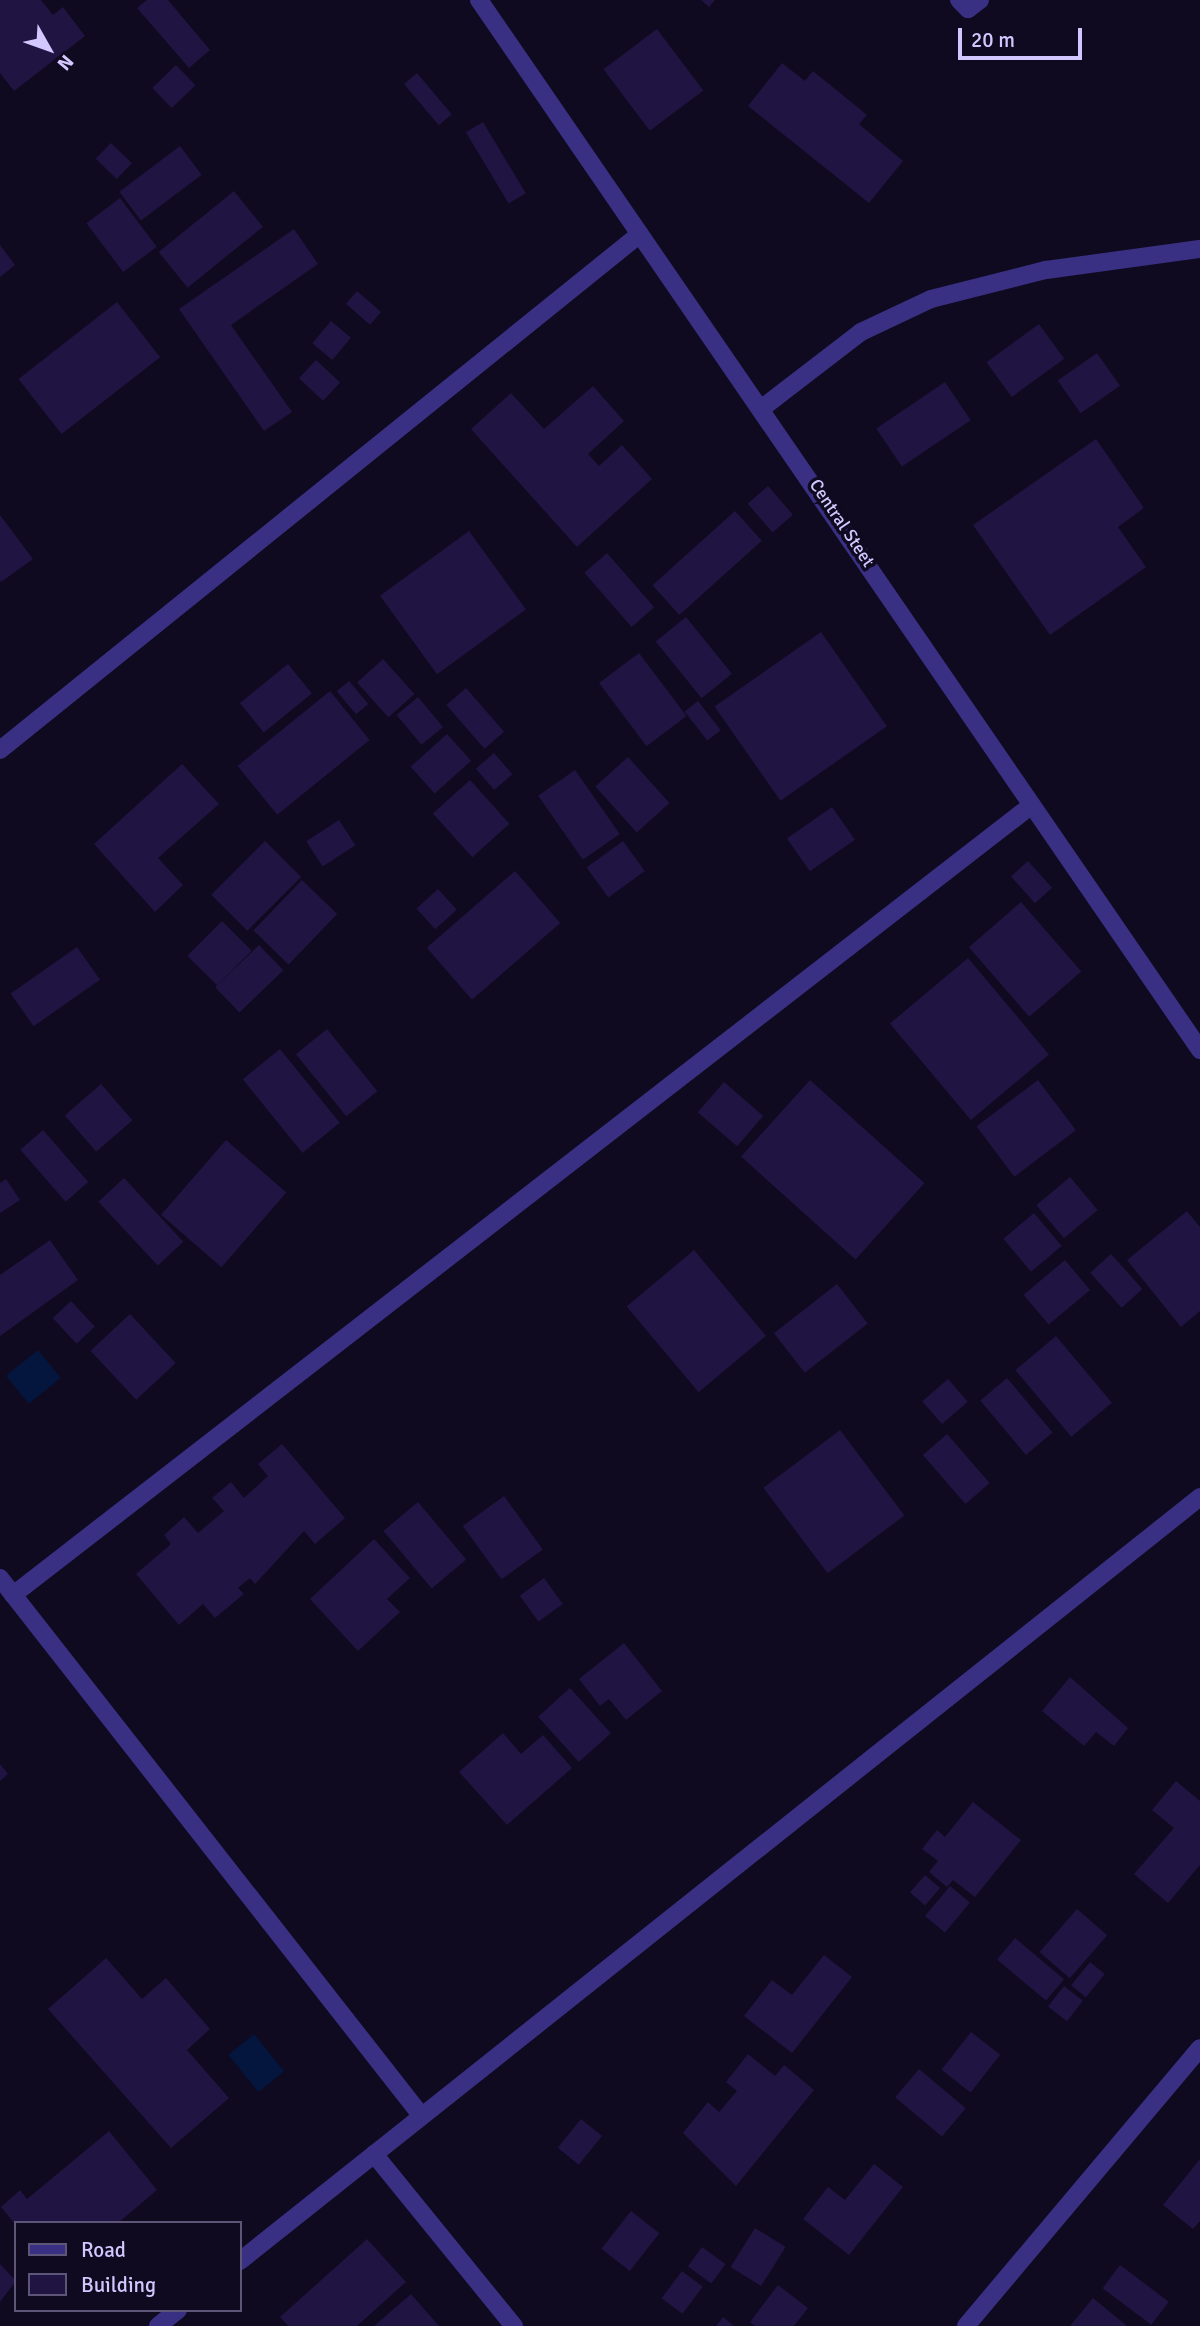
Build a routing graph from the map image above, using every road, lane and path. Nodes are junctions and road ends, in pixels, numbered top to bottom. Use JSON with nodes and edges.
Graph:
{"nodes":[{"id":1,"x":479,"y":0,"type":"edge"},
{"id":2,"x":960,"y":0,"type":"edge"},
{"id":3,"x":980,"y":0,"type":"edge"},
{"id":4,"x":640,"y":234,"type":"junction"},
{"id":5,"x":1200,"y":248,"type":"edge"},
{"id":6,"x":762,"y":408,"type":"junction"},
{"id":7,"x":0,"y":750,"type":"edge"},
{"id":8,"x":1032,"y":805,"type":"junction"},
{"id":9,"x":1200,"y":1050,"type":"edge"},
{"id":10,"x":1200,"y":1497,"type":"edge"},
{"id":11,"x":0,"y":1578,"type":"edge"},
{"id":12,"x":13,"y":1595,"type":"junction"},
{"id":13,"x":1200,"y":2048,"type":"edge"},
{"id":14,"x":420,"y":2114,"type":"junction"},
{"id":15,"x":374,"y":2154,"type":"junction"},
{"id":16,"x":242,"y":2259,"type":"edge"},
{"id":17,"x":176,"y":2312,"type":"edge"},
{"id":18,"x":158,"y":2326,"type":"edge"},
{"id":19,"x":514,"y":2326,"type":"edge"},
{"id":20,"x":966,"y":2326,"type":"edge"}],
"edges":[{"from":1,"to":4,"type":"street","name":"Central Steet"},
{"from":2,"to":3,"type":"street"},
{"from":4,"to":6,"type":"street","name":"Central Steet"},
{"from":4,"to":7,"type":"street"},
{"from":5,"to":6,"type":"street"},
{"from":6,"to":8,"type":"street","name":"Central Steet"},
{"from":8,"to":9,"type":"street","name":"Central Steet"},
{"from":8,"to":12,"type":"street"},
{"from":10,"to":14,"type":"street"},
{"from":11,"to":12,"type":"street"},
{"from":12,"to":14,"type":"street"},
{"from":13,"to":20,"type":"street"},
{"from":14,"to":15,"type":"street"},
{"from":15,"to":16,"type":"street"},
{"from":15,"to":19,"type":"street"},
{"from":17,"to":18,"type":"street"}]}
